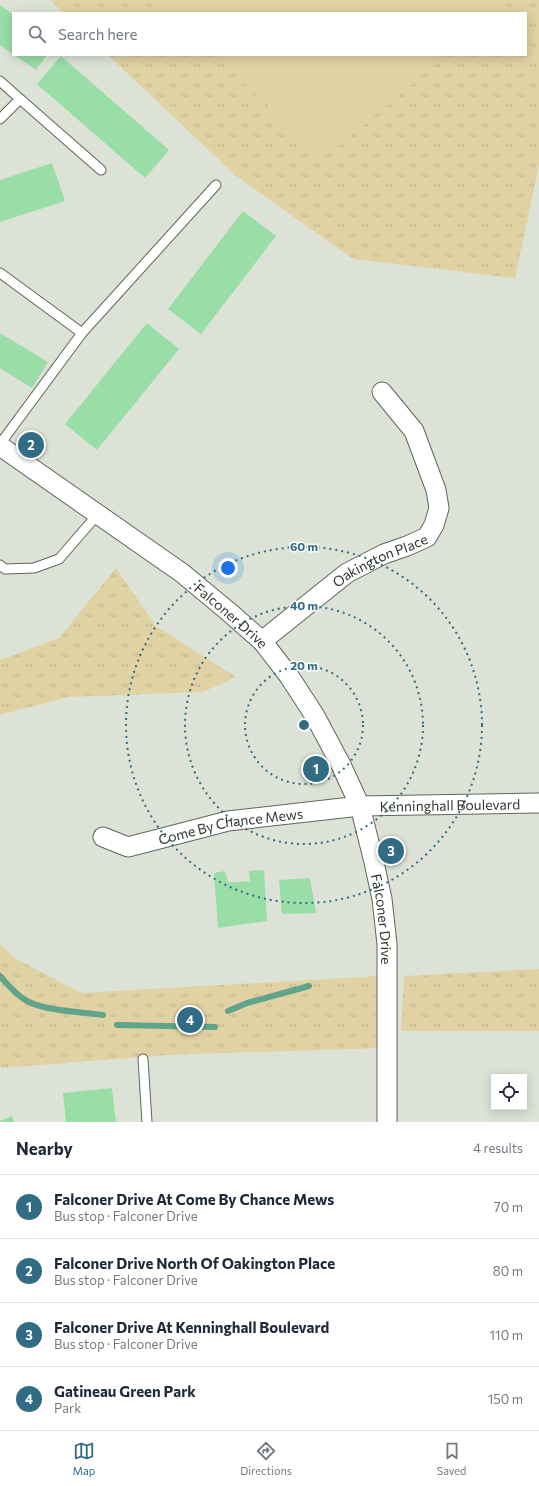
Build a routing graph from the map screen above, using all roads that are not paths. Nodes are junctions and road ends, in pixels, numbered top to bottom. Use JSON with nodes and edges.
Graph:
{"nodes":[{"id":1,"x":0,"y":81,"type":"edge"},
{"id":2,"x":20,"y":99,"type":"junction"},
{"id":3,"x":0,"y":120,"type":"edge"},
{"id":4,"x":101,"y":170,"type":"dead end"},
{"id":5,"x":216,"y":185,"type":"dead end"},
{"id":6,"x":0,"y":273,"type":"edge"},
{"id":7,"x":82,"y":333,"type":"junction"},
{"id":8,"x":382,"y":392,"type":"dead end"},
{"id":9,"x":0,"y":445,"type":"edge"},
{"id":10,"x":98,"y":514,"type":"junction"},
{"id":11,"x":0,"y":566,"type":"edge"},
{"id":12,"x":262,"y":641,"type":"junction"},
{"id":13,"x":539,"y":803,"type":"edge"},
{"id":14,"x":360,"y":806,"type":"junction"},
{"id":15,"x":103,"y":836,"type":"dead end"},
{"id":16,"x":143,"y":1059,"type":"dead end"},
{"id":17,"x":148,"y":1122,"type":"edge"},
{"id":18,"x":387,"y":1122,"type":"edge"}],
"edges":[{"from":1,"to":2,"type":"lane"},
{"from":2,"to":3,"type":"lane"},
{"from":2,"to":4,"type":"lane"},
{"from":5,"to":7,"type":"lane"},
{"from":6,"to":7,"type":"lane"},
{"from":7,"to":9,"type":"lane"},
{"from":8,"to":12,"type":"street","name":"Oakington Place"},
{"from":9,"to":10,"type":"street","name":"Falconer Drive"},
{"from":10,"to":11,"type":"lane"},
{"from":10,"to":12,"type":"street","name":"Falconer Drive"},
{"from":12,"to":14,"type":"street","name":"Falconer Drive"},
{"from":13,"to":14,"type":"street","name":"Kenninghall Boulevard"},
{"from":14,"to":15,"type":"street","name":"Come By Chance Mews"},
{"from":14,"to":18,"type":"street","name":"Falconer Drive"},
{"from":16,"to":17,"type":"lane"}]}
